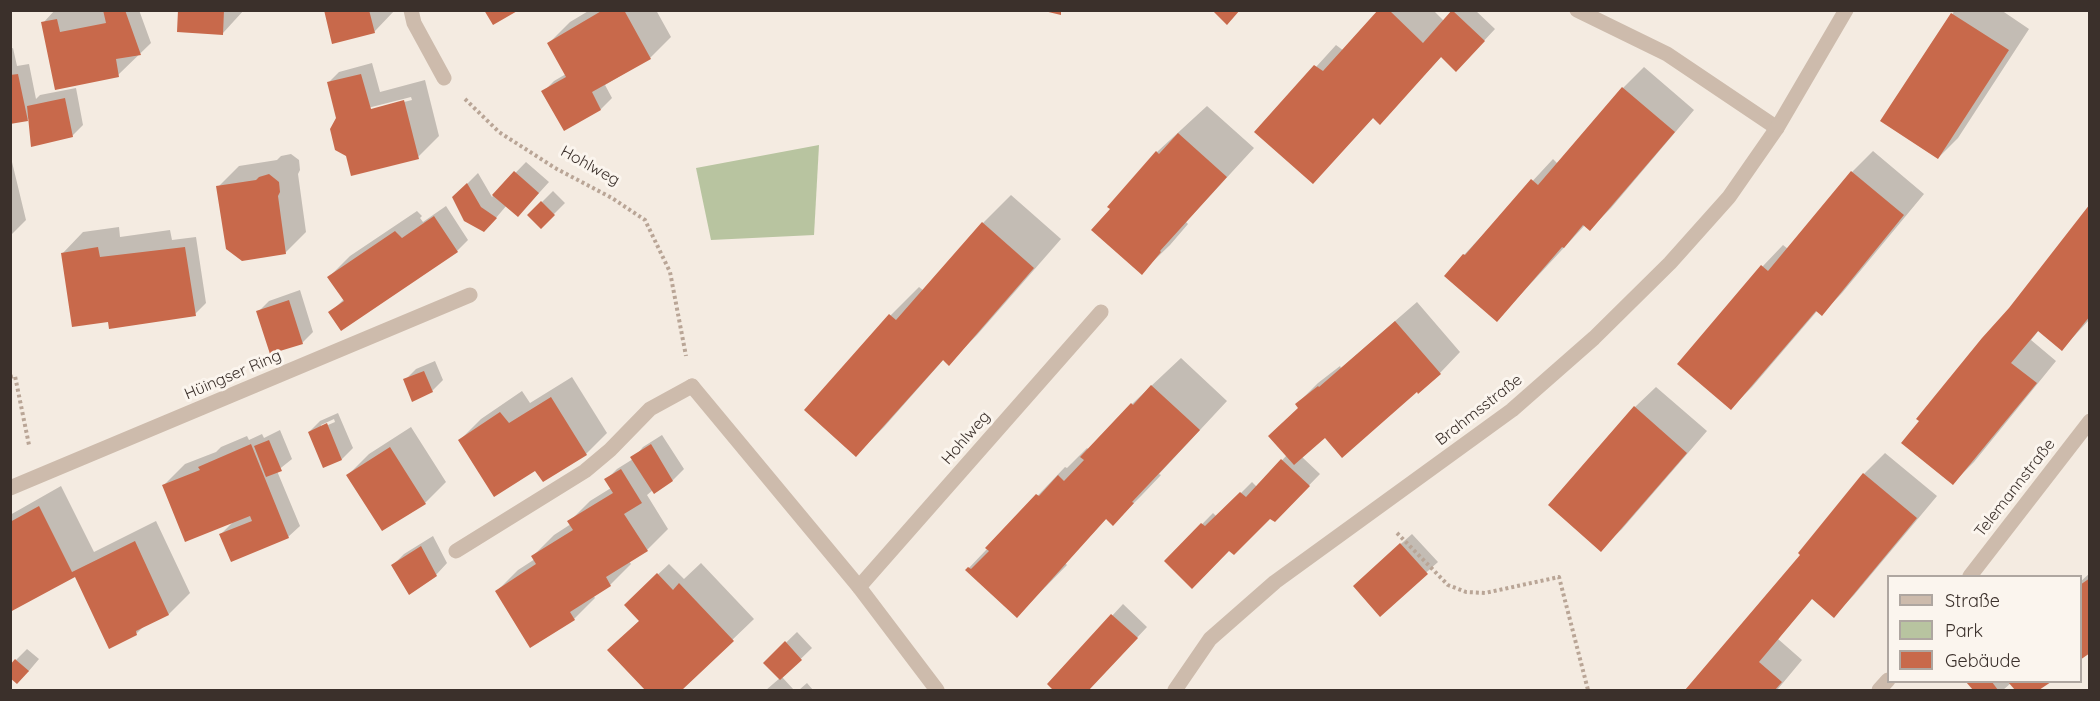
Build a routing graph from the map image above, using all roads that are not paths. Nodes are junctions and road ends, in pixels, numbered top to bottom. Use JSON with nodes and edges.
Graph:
{"nodes":[{"id":1,"x":411,"y":10,"type":"edge"},
{"id":2,"x":1577,"y":10,"type":"edge"},
{"id":3,"x":1846,"y":10,"type":"edge"},
{"id":4,"x":444,"y":78,"type":"road end"},
{"id":5,"x":1777,"y":128,"type":"junction"},
{"id":6,"x":470,"y":295,"type":"dead end"},
{"id":7,"x":1101,"y":312,"type":"dead end"},
{"id":8,"x":2090,"y":421,"type":"edge"},
{"id":9,"x":10,"y":488,"type":"edge"},
{"id":10,"x":456,"y":551,"type":"dead end"},
{"id":11,"x":1971,"y":575,"type":"edge"},
{"id":12,"x":859,"y":587,"type":"junction"},
{"id":13,"x":937,"y":690,"type":"edge"},
{"id":14,"x":1175,"y":690,"type":"edge"}],
"edges":[{"from":1,"to":4,"type":"street"},
{"from":2,"to":5,"type":"street"},
{"from":3,"to":5,"type":"street","name":"Brahmsstraße"},
{"from":5,"to":14,"type":"street","name":"Brahmsstraße"},
{"from":6,"to":9,"type":"street","name":"Hüingser Ring"},
{"from":7,"to":12,"type":"street","name":"Hohlweg"},
{"from":8,"to":11,"type":"street","name":"Telemannstraße"},
{"from":10,"to":12,"type":"street"},
{"from":12,"to":13,"type":"street"}]}
